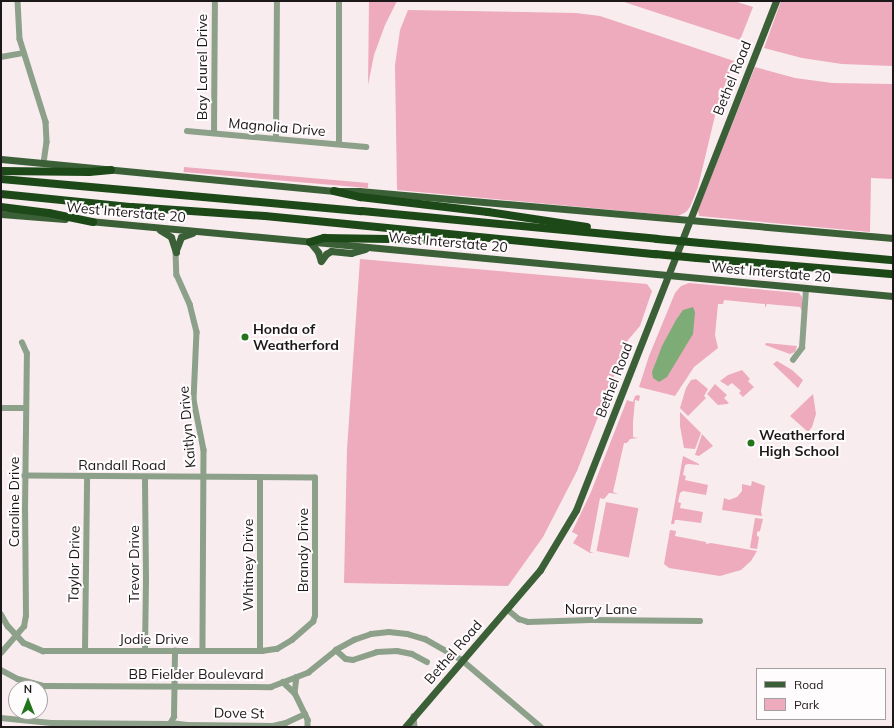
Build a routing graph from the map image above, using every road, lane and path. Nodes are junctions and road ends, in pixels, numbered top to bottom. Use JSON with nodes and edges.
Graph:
{"nodes":[{"id":1,"x":18,"y":1,"type":"edge"},
{"id":2,"x":215,"y":1,"type":"edge"},
{"id":3,"x":277,"y":1,"type":"edge"},
{"id":4,"x":339,"y":1,"type":"edge"},
{"id":5,"x":776,"y":1,"type":"edge"},
{"id":6,"x":24,"y":53,"type":"junction"},
{"id":7,"x":1,"y":57,"type":"edge"},
{"id":8,"x":187,"y":131,"type":"dead end"},
{"id":9,"x":214,"y":133,"type":"junction"},
{"id":10,"x":276,"y":138,"type":"junction"},
{"id":11,"x":338,"y":144,"type":"junction"},
{"id":12,"x":366,"y":147,"type":"dead end"},
{"id":13,"x":1,"y":159,"type":"edge"},
{"id":14,"x":44,"y":163,"type":"junction"},
{"id":15,"x":112,"y":170,"type":"junction"},
{"id":16,"x":1,"y":171,"type":"edge"},
{"id":17,"x":1,"y":179,"type":"edge"},
{"id":18,"x":334,"y":191,"type":"junction"},
{"id":19,"x":1,"y":194,"type":"edge"},
{"id":20,"x":1,"y":207,"type":"edge"},
{"id":21,"x":1,"y":214,"type":"edge"},
{"id":22,"x":689,"y":220,"type":"junction"},
{"id":23,"x":93,"y":222,"type":"junction"},
{"id":24,"x":150,"y":227,"type":"junction"},
{"id":25,"x":200,"y":232,"type":"junction"},
{"id":26,"x":605,"y":234,"type":"junction"},
{"id":27,"x":485,"y":238,"type":"junction"},
{"id":28,"x":893,"y":238,"type":"edge"},
{"id":29,"x":310,"y":242,"type":"junction"},
{"id":30,"x":370,"y":248,"type":"junction"},
{"id":31,"x":176,"y":252,"type":"junction"},
{"id":32,"x":893,"y":260,"type":"edge"},
{"id":33,"x":893,"y":274,"type":"edge"},
{"id":34,"x":669,"y":275,"type":"junction"},
{"id":35,"x":806,"y":289,"type":"junction"},
{"id":36,"x":893,"y":296,"type":"edge"},
{"id":37,"x":22,"y":343,"type":"dead end"},
{"id":38,"x":793,"y":360,"type":"dead end"},
{"id":39,"x":1,"y":408,"type":"edge"},
{"id":40,"x":26,"y":408,"type":"junction"},
{"id":41,"x":25,"y":476,"type":"junction"},
{"id":42,"x":87,"y":477,"type":"junction"},
{"id":43,"x":145,"y":478,"type":"junction"},
{"id":44,"x":204,"y":478,"type":"junction"},
{"id":45,"x":260,"y":478,"type":"junction"},
{"id":46,"x":315,"y":478,"type":"joint"},
{"id":47,"x":507,"y":608,"type":"junction"},
{"id":48,"x":1,"y":614,"type":"edge"},
{"id":49,"x":700,"y":621,"type":"dead end"},
{"id":50,"x":313,"y":622,"type":"joint"},
{"id":51,"x":16,"y":636,"type":"junction"},
{"id":52,"x":336,"y":650,"type":"junction"},
{"id":53,"x":85,"y":651,"type":"junction"},
{"id":54,"x":145,"y":651,"type":"junction"},
{"id":55,"x":174,"y":651,"type":"junction"},
{"id":56,"x":203,"y":651,"type":"junction"},
{"id":57,"x":260,"y":651,"type":"junction"},
{"id":58,"x":1,"y":653,"type":"edge"},
{"id":59,"x":462,"y":660,"type":"junction"},
{"id":60,"x":427,"y":662,"type":"dead end"},
{"id":61,"x":1,"y":670,"type":"edge"},
{"id":62,"x":297,"y":677,"type":"junction"},
{"id":63,"x":283,"y":682,"type":"junction"},
{"id":64,"x":174,"y":686,"type":"junction"},
{"id":65,"x":295,"y":693,"type":"junction"},
{"id":66,"x":305,"y":714,"type":"junction"},
{"id":67,"x":414,"y":716,"type":"junction"},
{"id":68,"x":1,"y":718,"type":"edge"},
{"id":69,"x":171,"y":723,"type":"junction"},
{"id":70,"x":27,"y":724,"type":"edge"},
{"id":71,"x":85,"y":725,"type":"edge"},
{"id":72,"x":187,"y":726,"type":"edge"},
{"id":73,"x":308,"y":727,"type":"edge"},
{"id":74,"x":405,"y":727,"type":"edge"},
{"id":75,"x":415,"y":727,"type":"edge"},
{"id":76,"x":542,"y":727,"type":"edge"}],
"edges":[{"from":1,"to":6,"type":"street"},
{"from":2,"to":9,"type":"street","name":"Bay Laurel Drive"},
{"from":3,"to":10,"type":"street"},
{"from":4,"to":11,"type":"street"},
{"from":5,"to":22,"type":"main road","name":"Bethel Road"},
{"from":6,"to":7,"type":"street"},
{"from":6,"to":14,"type":"street"},
{"from":8,"to":9,"type":"street","name":"Magnolia Drive"},
{"from":9,"to":10,"type":"street","name":"Magnolia Drive"},
{"from":10,"to":11,"type":"street","name":"Magnolia Drive"},
{"from":11,"to":12,"type":"street","name":"Magnolia Drive"},
{"from":13,"to":14,"type":"main road"},
{"from":14,"to":15,"type":"main road"},
{"from":15,"to":16,"type":"highway"},
{"from":15,"to":18,"type":"main road"},
{"from":17,"to":26,"type":"highway"},
{"from":18,"to":22,"type":"main road"},
{"from":18,"to":26,"type":"highway"},
{"from":19,"to":27,"type":"highway"},
{"from":20,"to":23,"type":"highway"},
{"from":21,"to":23,"type":"main road","name":"West Interstate 20"},
{"from":22,"to":28,"type":"main road"},
{"from":22,"to":34,"type":"main road","name":"Bethel Road"},
{"from":23,"to":24,"type":"main road","name":"West Interstate 20"},
{"from":24,"to":25,"type":"main road","name":"West Interstate 20"},
{"from":24,"to":31,"type":"main road","name":"Kaitlyn Drive"},
{"from":25,"to":29,"type":"main road","name":"West Interstate 20"},
{"from":25,"to":31,"type":"main road","name":"Kaitlyn Drive"},
{"from":26,"to":32,"type":"highway","bridge":true},
{"from":27,"to":29,"type":"highway"},
{"from":27,"to":33,"type":"highway","bridge":true},
{"from":29,"to":30,"type":"main road","name":"West Interstate 20"},
{"from":29,"to":30,"type":"main road"},
{"from":30,"to":34,"type":"main road","name":"West Interstate 20"},
{"from":31,"to":44,"type":"street","name":"Kaitlyn Drive"},
{"from":34,"to":35,"type":"main road","name":"West Interstate 20"},
{"from":34,"to":47,"type":"main road","name":"Bethel Road"},
{"from":35,"to":36,"type":"main road","name":"West Interstate 20"},
{"from":35,"to":38,"type":"street"},
{"from":37,"to":40,"type":"street","name":"Caroline Drive"},
{"from":39,"to":40,"type":"street"},
{"from":40,"to":41,"type":"street","name":"Caroline Drive"},
{"from":41,"to":42,"type":"street","name":"Randall Road"},
{"from":41,"to":51,"type":"street","name":"Caroline Drive"},
{"from":42,"to":43,"type":"street","name":"Randall Road"},
{"from":42,"to":53,"type":"street","name":"Taylor Drive"},
{"from":43,"to":44,"type":"street","name":"Randall Road"},
{"from":43,"to":54,"type":"street","name":"Trevor Drive"},
{"from":44,"to":45,"type":"street","name":"Randall Road"},
{"from":44,"to":56,"type":"street","name":"Kaitlyn Drive"},
{"from":45,"to":46,"type":"street","name":"Randall Road"},
{"from":45,"to":57,"type":"street","name":"Whitney Drive"},
{"from":46,"to":50,"type":"street","name":"Brandy Drive"},
{"from":47,"to":49,"type":"street","name":"Narry Lane"},
{"from":47,"to":59,"type":"main road","name":"Bethel Road"},
{"from":48,"to":51,"type":"street","name":"Jodie Drive"},
{"from":50,"to":57,"type":"street","name":"Jodie Drive"},
{"from":51,"to":53,"type":"street","name":"Jodie Drive"},
{"from":51,"to":58,"type":"street","name":"Caroline Drive"},
{"from":52,"to":59,"type":"street","name":"BB Fielder Boulevard"},
{"from":52,"to":60,"type":"street"},
{"from":52,"to":62,"type":"street","name":"BB Fielder Boulevard"},
{"from":53,"to":54,"type":"street","name":"Jodie Drive"},
{"from":54,"to":55,"type":"street","name":"Jodie Drive"},
{"from":55,"to":56,"type":"street","name":"Jodie Drive"},
{"from":55,"to":64,"type":"street"},
{"from":56,"to":57,"type":"street","name":"Jodie Drive"},
{"from":59,"to":67,"type":"main road","name":"Bethel Road"},
{"from":59,"to":76,"type":"street","name":"BB Fielder Boulevard"},
{"from":61,"to":64,"type":"street","name":"BB Fielder Boulevard"},
{"from":62,"to":63,"type":"street","name":"BB Fielder Boulevard"},
{"from":62,"to":65,"type":"street"},
{"from":63,"to":64,"type":"street","name":"BB Fielder Boulevard"},
{"from":63,"to":65,"type":"street"},
{"from":64,"to":69,"type":"street"},
{"from":65,"to":66,"type":"street"},
{"from":66,"to":72,"type":"street","name":"Dove St"},
{"from":66,"to":73,"type":"street"},
{"from":67,"to":74,"type":"main road","name":"Bethel Road"},
{"from":67,"to":75,"type":"street"},
{"from":68,"to":70,"type":"street","name":"Dove St"},
{"from":69,"to":71,"type":"street","name":"Dove St"},
{"from":69,"to":72,"type":"street","name":"Dove St"},
{"from":70,"to":71,"type":"street","name":"Dove St"}]}
